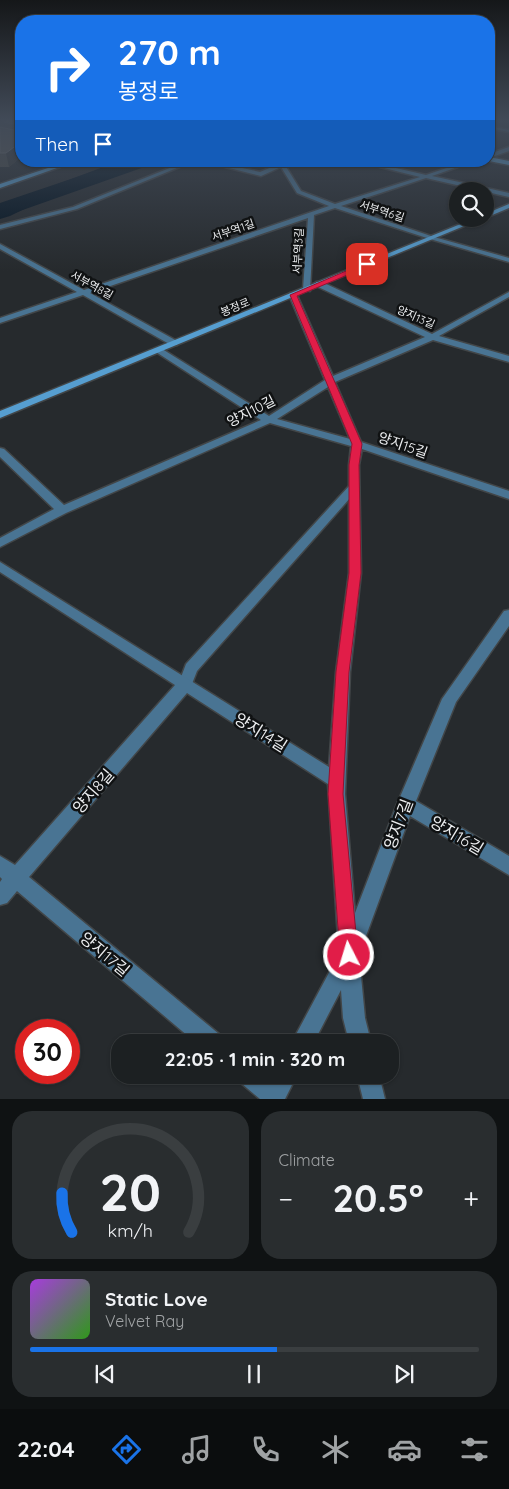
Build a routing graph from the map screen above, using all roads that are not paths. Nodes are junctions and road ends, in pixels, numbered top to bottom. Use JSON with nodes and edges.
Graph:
{"nodes":[{"id":1,"x":51,"y":169,"type":"edge"},
{"id":2,"x":171,"y":169,"type":"edge"},
{"id":3,"x":240,"y":169,"type":"edge"},
{"id":4,"x":270,"y":169,"type":"edge"},
{"id":5,"x":285,"y":169,"type":"edge"},
{"id":6,"x":393,"y":169,"type":"edge"},
{"id":7,"x":449,"y":169,"type":"edge"},
{"id":8,"x":426,"y":177,"type":"junction"},
{"id":9,"x":0,"y":186,"type":"edge"},
{"id":10,"x":509,"y":195,"type":"edge"},
{"id":11,"x":335,"y":206,"type":"junction"},
{"id":12,"x":509,"y":206,"type":"edge"},
{"id":13,"x":494,"y":212,"type":"edge"},
{"id":14,"x":311,"y":214,"type":"junction"},
{"id":15,"x":0,"y":227,"type":"edge"},
{"id":16,"x":459,"y":227,"type":"edge"},
{"id":17,"x":432,"y":238,"type":"junction"},
{"id":18,"x":0,"y":246,"type":"edge"},
{"id":19,"x":509,"y":260,"type":"edge"},
{"id":20,"x":319,"y":284,"type":"junction"},
{"id":21,"x":307,"y":289,"type":"junction"},
{"id":22,"x":82,"y":292,"type":"junction"},
{"id":23,"x":509,"y":294,"type":"edge"},
{"id":24,"x":293,"y":295,"type":"junction"},
{"id":25,"x":0,"y":320,"type":"edge"},
{"id":26,"x":432,"y":337,"type":"junction"},
{"id":27,"x":174,"y":343,"type":"junction"},
{"id":28,"x":159,"y":350,"type":"junction"},
{"id":29,"x":509,"y":359,"type":"edge"},
{"id":30,"x":330,"y":380,"type":"junction"},
{"id":31,"x":0,"y":415,"type":"edge"},
{"id":32,"x":269,"y":420,"type":"junction"},
{"id":33,"x":357,"y":444,"type":"junction"},
{"id":34,"x":0,"y":451,"type":"edge"},
{"id":35,"x":354,"y":487,"type":"junction"},
{"id":36,"x":509,"y":496,"type":"edge"},
{"id":37,"x":62,"y":510,"type":"junction"},
{"id":38,"x":0,"y":543,"type":"edge"},
{"id":39,"x":0,"y":566,"type":"edge"},
{"id":40,"x":509,"y":615,"type":"edge"},
{"id":41,"x":185,"y":685,"type":"junction"},
{"id":42,"x":336,"y":780,"type":"junction"},
{"id":43,"x":406,"y":804,"type":"junction"},
{"id":44,"x":0,"y":864,"type":"edge"},
{"id":45,"x":509,"y":866,"type":"edge"},
{"id":46,"x":16,"y":878,"type":"junction"},
{"id":47,"x":0,"y":896,"type":"edge"},
{"id":48,"x":349,"y":955,"type":"junction"},
{"id":49,"x":201,"y":1034,"type":"edge"},
{"id":50,"x":307,"y":1034,"type":"edge"},
{"id":51,"x":358,"y":1034,"type":"edge"},
{"id":52,"x":259,"y":1084,"type":"edge"},
{"id":53,"x":281,"y":1084,"type":"edge"},
{"id":54,"x":370,"y":1084,"type":"edge"},
{"id":55,"x":274,"y":1098,"type":"edge"},
{"id":56,"x":374,"y":1099,"type":"edge"}],
"edges":[{"from":1,"to":9,"type":"street"},
{"from":2,"to":15,"type":"street"},
{"from":3,"to":4,"type":"street"},
{"from":5,"to":11,"type":"street","name":"서부역6길"},
{"from":6,"to":8,"type":"street"},
{"from":7,"to":8,"type":"street","name":"서부역1길"},
{"from":8,"to":10,"type":"street"},
{"from":8,"to":11,"type":"street","name":"서부역1길"},
{"from":11,"to":14,"type":"street","name":"서부역1길"},
{"from":11,"to":17,"type":"street","name":"서부역6길"},
{"from":12,"to":13,"type":"street"},
{"from":14,"to":21,"type":"street","name":"서부역3길"},
{"from":14,"to":22,"type":"street","name":"서부역1길"},
{"from":16,"to":17,"type":"street","name":"봉정로"},
{"from":17,"to":19,"type":"street","name":"서부역6길"},
{"from":17,"to":20,"type":"street","name":"봉정로"},
{"from":18,"to":22,"type":"street","name":"서부역8길"},
{"from":20,"to":21,"type":"street","name":"봉정로"},
{"from":20,"to":26,"type":"street","name":"양지13길"},
{"from":21,"to":24,"type":"street","name":"봉정로"},
{"from":22,"to":25,"type":"street","name":"서부역1길"},
{"from":22,"to":27,"type":"street","name":"서부역8길"},
{"from":23,"to":26,"type":"street","name":"양지10길"},
{"from":24,"to":27,"type":"street","name":"봉정로"},
{"from":24,"to":30,"type":"street"},
{"from":26,"to":29,"type":"street","name":"양지13길"},
{"from":26,"to":30,"type":"street","name":"양지10길"},
{"from":27,"to":28,"type":"street","name":"봉정로"},
{"from":28,"to":31,"type":"street","name":"봉정로"},
{"from":28,"to":32,"type":"street","name":"양지15길"},
{"from":30,"to":32,"type":"street","name":"양지10길"},
{"from":30,"to":33,"type":"street"},
{"from":32,"to":33,"type":"street","name":"양지15길"},
{"from":32,"to":37,"type":"street","name":"양지10길"},
{"from":33,"to":35,"type":"street"},
{"from":33,"to":36,"type":"street","name":"양지15길"},
{"from":34,"to":37,"type":"street"},
{"from":35,"to":41,"type":"lane","name":"양지8길"},
{"from":35,"to":42,"type":"street"},
{"from":37,"to":38,"type":"street","name":"양지10길"},
{"from":39,"to":41,"type":"street"},
{"from":40,"to":43,"type":"street","name":"양지7길"},
{"from":41,"to":42,"type":"street","name":"양지14길"},
{"from":41,"to":46,"type":"street","name":"양지8길"},
{"from":42,"to":48,"type":"street"},
{"from":43,"to":45,"type":"street","name":"양지16길"},
{"from":43,"to":48,"type":"street","name":"양지7길"},
{"from":44,"to":46,"type":"street","name":"양지17길"},
{"from":46,"to":47,"type":"street","name":"양지8길"},
{"from":46,"to":49,"type":"street","name":"양지17길"},
{"from":48,"to":50,"type":"street","name":"양지7길"},
{"from":48,"to":51,"type":"street"},
{"from":52,"to":55,"type":"street"},
{"from":53,"to":55,"type":"street"},
{"from":54,"to":56,"type":"street"}]}
